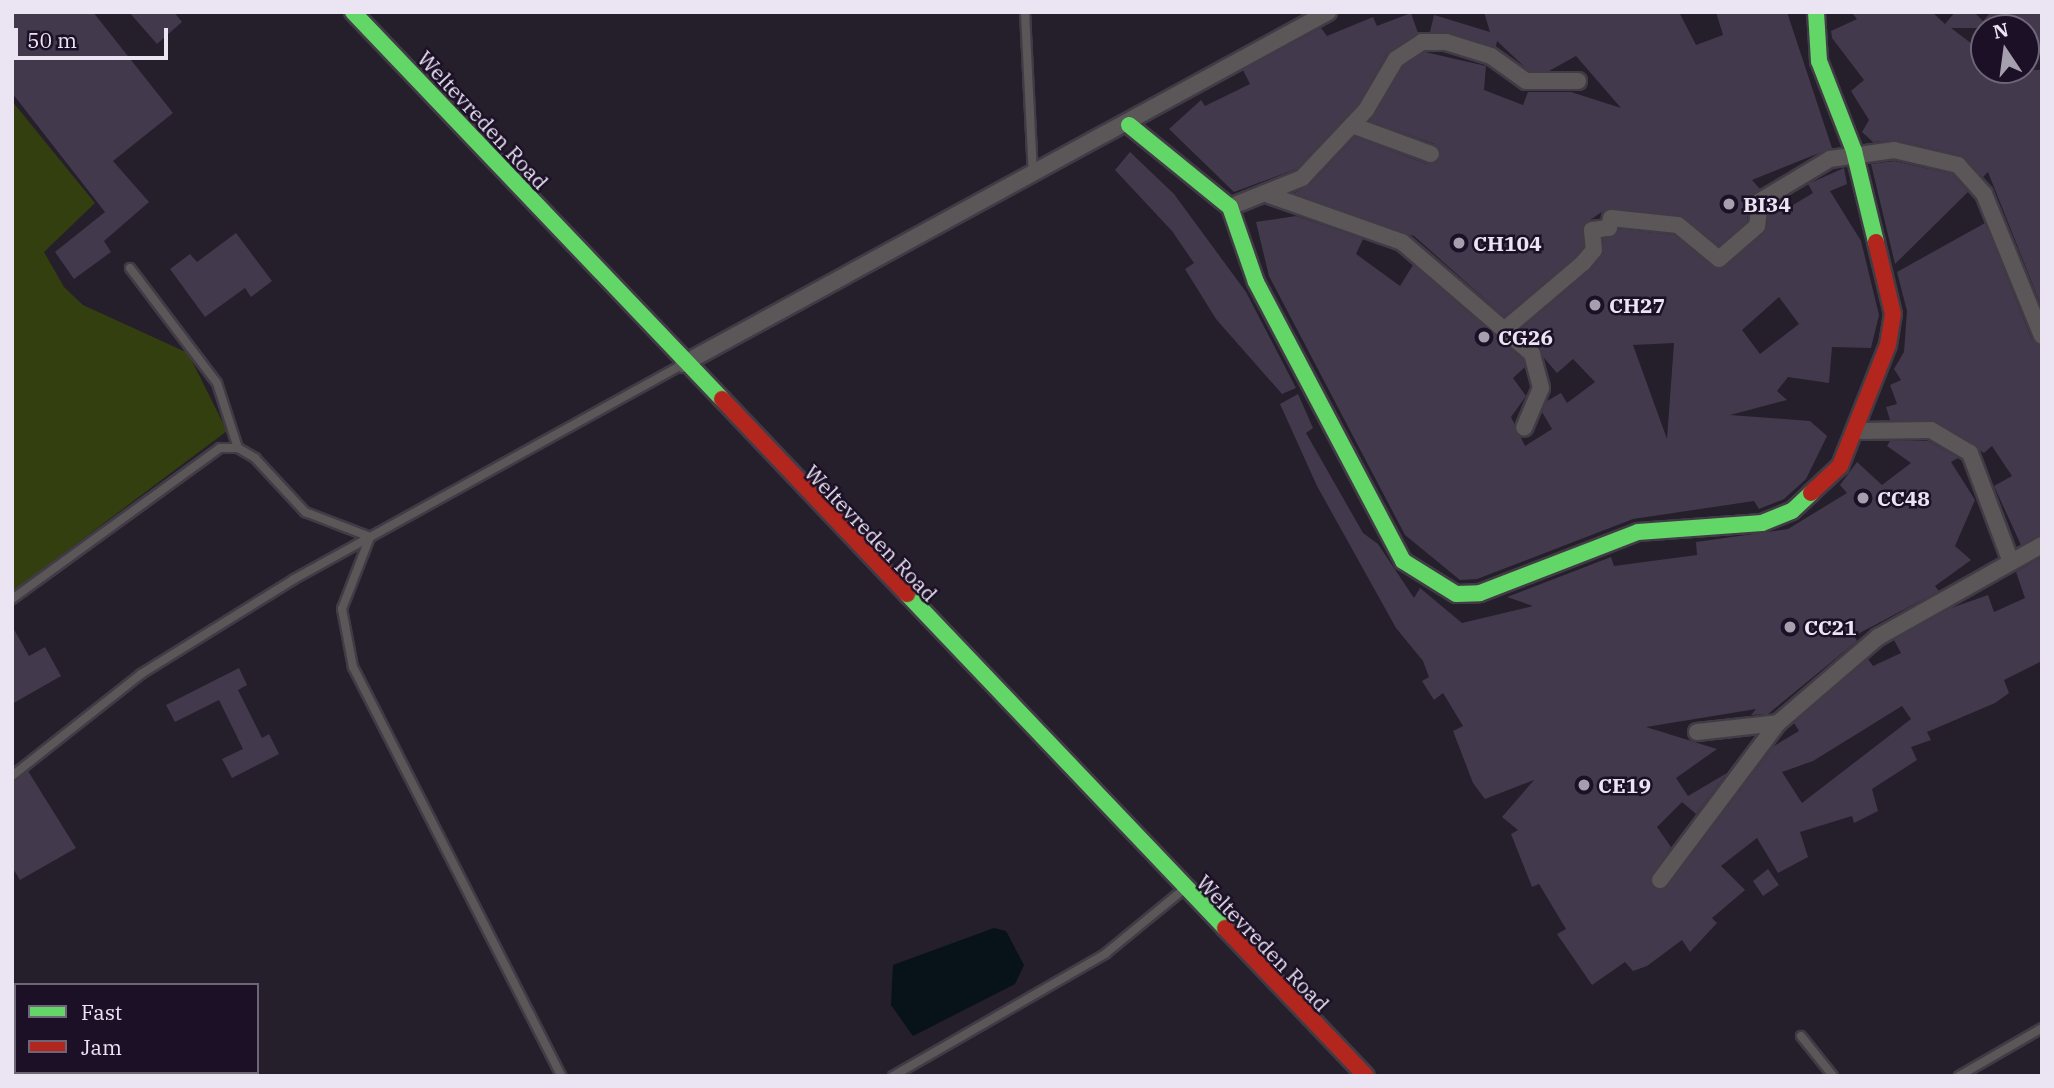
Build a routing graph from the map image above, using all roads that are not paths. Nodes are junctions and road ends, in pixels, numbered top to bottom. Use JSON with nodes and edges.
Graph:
{"nodes":[{"id":1,"x":353,"y":12,"type":"edge"},
{"id":2,"x":1025,"y":12,"type":"edge"},
{"id":3,"x":1328,"y":12,"type":"edge"},
{"id":4,"x":1816,"y":12,"type":"edge"},
{"id":5,"x":1578,"y":81,"type":"dead end"},
{"id":6,"x":1129,"y":125,"type":"junction"},
{"id":7,"x":1352,"y":125,"type":"junction"},
{"id":8,"x":1854,"y":151,"type":"junction"},
{"id":9,"x":1431,"y":154,"type":"dead end"},
{"id":10,"x":1033,"y":177,"type":"junction"},
{"id":11,"x":1269,"y":195,"type":"junction"},
{"id":12,"x":1230,"y":207,"type":"junction"},
{"id":13,"x":130,"y":268,"type":"dead end"},
{"id":14,"x":1504,"y":330,"type":"junction"},
{"id":15,"x":2042,"y":336,"type":"edge"},
{"id":16,"x":683,"y":364,"type":"junction"},
{"id":17,"x":1524,"y":428,"type":"dead end"},
{"id":18,"x":1858,"y":431,"type":"junction"},
{"id":19,"x":238,"y":448,"type":"junction"},
{"id":20,"x":370,"y":537,"type":"junction"},
{"id":21,"x":2042,"y":545,"type":"edge"},
{"id":22,"x":2011,"y":562,"type":"junction"},
{"id":23,"x":12,"y":600,"type":"edge"},
{"id":24,"x":1778,"y":723,"type":"junction"},
{"id":25,"x":1697,"y":732,"type":"dead end"},
{"id":26,"x":12,"y":776,"type":"edge"},
{"id":27,"x":1660,"y":880,"type":"dead end"},
{"id":28,"x":1182,"y":890,"type":"junction"},
{"id":29,"x":2042,"y":1028,"type":"edge"},
{"id":30,"x":1801,"y":1036,"type":"dead end"},
{"id":31,"x":554,"y":1065,"type":"junction"},
{"id":32,"x":552,"y":1076,"type":"edge"},
{"id":33,"x":561,"y":1076,"type":"edge"},
{"id":34,"x":893,"y":1076,"type":"edge"},
{"id":35,"x":1366,"y":1076,"type":"edge"},
{"id":36,"x":1833,"y":1076,"type":"edge"},
{"id":37,"x":1959,"y":1076,"type":"edge"}],
"edges":[{"from":1,"to":16,"type":"street","name":"Weltevreden Road"},
{"from":2,"to":10,"type":"lane"},
{"from":3,"to":6,"type":"street"},
{"from":4,"to":8,"type":"street"},
{"from":5,"to":7,"type":"street"},
{"from":6,"to":10,"type":"street"},
{"from":6,"to":12,"type":"street"},
{"from":7,"to":9,"type":"street"},
{"from":7,"to":11,"type":"street"},
{"from":8,"to":14,"type":"street"},
{"from":8,"to":15,"type":"street"},
{"from":8,"to":18,"type":"street"},
{"from":10,"to":16,"type":"street"},
{"from":11,"to":12,"type":"street"},
{"from":11,"to":14,"type":"street"},
{"from":12,"to":18,"type":"street"},
{"from":13,"to":19,"type":"lane"},
{"from":14,"to":17,"type":"street"},
{"from":16,"to":20,"type":"lane"},
{"from":16,"to":28,"type":"street","name":"Weltevreden Road"},
{"from":18,"to":22,"type":"street"},
{"from":19,"to":20,"type":"lane"},
{"from":19,"to":23,"type":"lane"},
{"from":20,"to":26,"type":"lane"},
{"from":20,"to":31,"type":"lane"},
{"from":21,"to":22,"type":"street"},
{"from":22,"to":24,"type":"street"},
{"from":24,"to":25,"type":"street"},
{"from":24,"to":27,"type":"street"},
{"from":28,"to":34,"type":"lane"},
{"from":28,"to":35,"type":"street","name":"Weltevreden Road"},
{"from":29,"to":37,"type":"lane"},
{"from":30,"to":36,"type":"lane"},
{"from":31,"to":32,"type":"lane"},
{"from":31,"to":33,"type":"lane"}]}
